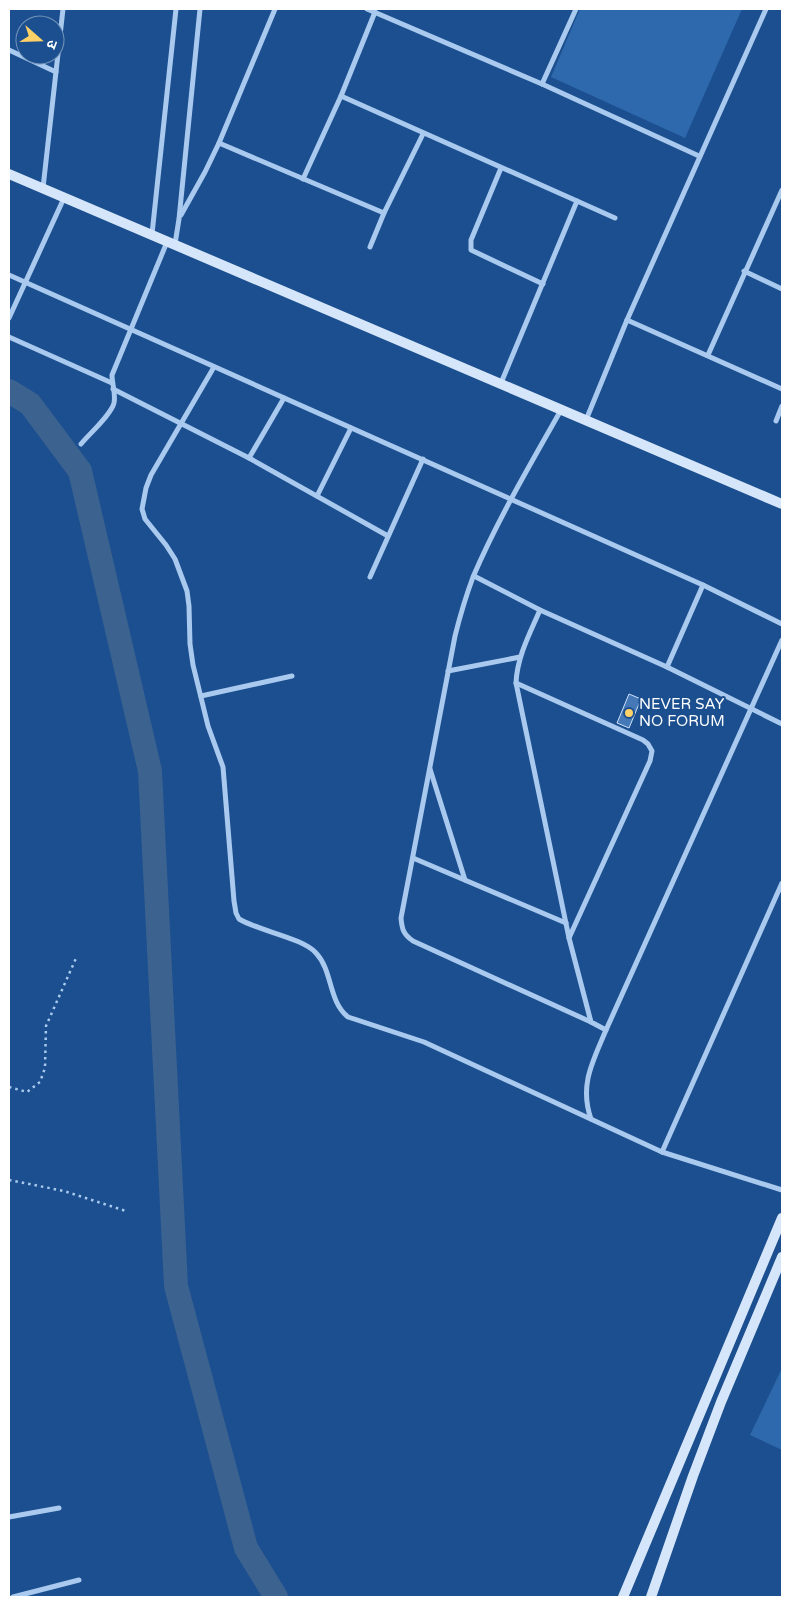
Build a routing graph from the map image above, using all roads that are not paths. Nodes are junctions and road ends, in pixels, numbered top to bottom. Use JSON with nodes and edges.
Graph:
{"nodes":[{"id":1,"x":63,"y":9,"type":"edge"},
{"id":2,"x":176,"y":9,"type":"edge"},
{"id":3,"x":200,"y":9,"type":"edge"},
{"id":4,"x":275,"y":9,"type":"edge"},
{"id":5,"x":367,"y":9,"type":"edge"},
{"id":6,"x":576,"y":9,"type":"edge"},
{"id":7,"x":766,"y":9,"type":"edge"},
{"id":8,"x":375,"y":12,"type":"junction"},
{"id":9,"x":9,"y":50,"type":"edge"},
{"id":10,"x":56,"y":72,"type":"junction"},
{"id":11,"x":542,"y":84,"type":"junction"},
{"id":12,"x":341,"y":96,"type":"junction"},
{"id":13,"x":423,"y":134,"type":"junction"},
{"id":14,"x":219,"y":143,"type":"junction"},
{"id":15,"x":699,"y":156,"type":"junction"},
{"id":16,"x":501,"y":168,"type":"junction"},
{"id":17,"x":9,"y":174,"type":"edge"},
{"id":18,"x":303,"y":179,"type":"junction"},
{"id":19,"x":43,"y":189,"type":"junction"},
{"id":20,"x":782,"y":190,"type":"edge"},
{"id":21,"x":781,"y":197,"type":"edge"},
{"id":22,"x":64,"y":198,"type":"junction"},
{"id":23,"x":577,"y":200,"type":"junction"},
{"id":24,"x":384,"y":213,"type":"junction"},
{"id":25,"x":615,"y":218,"type":"dead end"},
{"id":26,"x":179,"y":219,"type":"junction"},
{"id":27,"x":152,"y":235,"type":"junction"},
{"id":28,"x":171,"y":244,"type":"junction"},
{"id":29,"x":370,"y":247,"type":"dead end"},
{"id":30,"x":744,"y":271,"type":"junction"},
{"id":31,"x":9,"y":275,"type":"edge"},
{"id":32,"x":24,"y":282,"type":"junction"},
{"id":33,"x":543,"y":284,"type":"junction"},
{"id":34,"x":782,"y":289,"type":"edge"},
{"id":35,"x":9,"y":318,"type":"edge"},
{"id":36,"x":627,"y":320,"type":"junction"},
{"id":37,"x":131,"y":330,"type":"junction"},
{"id":38,"x":9,"y":337,"type":"edge"},
{"id":39,"x":708,"y":355,"type":"junction"},
{"id":40,"x":214,"y":367,"type":"junction"},
{"id":41,"x":112,"y":383,"type":"junction"},
{"id":42,"x":501,"y":383,"type":"junction"},
{"id":43,"x":113,"y":389,"type":"junction"},
{"id":44,"x":782,"y":389,"type":"edge"},
{"id":45,"x":284,"y":398,"type":"junction"},
{"id":46,"x":782,"y":406,"type":"edge"},
{"id":47,"x":562,"y":410,"type":"junction"},
{"id":48,"x":586,"y":420,"type":"junction"},
{"id":49,"x":776,"y":421,"type":"dead end"},
{"id":50,"x":181,"y":424,"type":"junction"},
{"id":51,"x":351,"y":428,"type":"junction"},
{"id":52,"x":81,"y":444,"type":"dead end"},
{"id":53,"x":249,"y":458,"type":"junction"},
{"id":54,"x":423,"y":459,"type":"junction"},
{"id":55,"x":317,"y":496,"type":"junction"},
{"id":56,"x":510,"y":500,"type":"junction"},
{"id":57,"x":782,"y":504,"type":"edge"},
{"id":58,"x":388,"y":536,"type":"junction"},
{"id":59,"x":474,"y":576,"type":"junction"},
{"id":60,"x":370,"y":577,"type":"dead end"},
{"id":61,"x":703,"y":585,"type":"junction"},
{"id":62,"x":540,"y":610,"type":"junction"},
{"id":63,"x":782,"y":624,"type":"edge"},
{"id":64,"x":782,"y":640,"type":"edge"},
{"id":65,"x":520,"y":657,"type":"junction"},
{"id":66,"x":667,"y":667,"type":"junction"},
{"id":67,"x":448,"y":671,"type":"junction"},
{"id":68,"x":292,"y":676,"type":"dead end"},
{"id":69,"x":516,"y":682,"type":"junction"},
{"id":70,"x":201,"y":696,"type":"junction"},
{"id":71,"x":750,"y":709,"type":"junction"},
{"id":72,"x":782,"y":724,"type":"edge"},
{"id":73,"x":430,"y":769,"type":"junction"},
{"id":74,"x":412,"y":858,"type":"junction"},
{"id":75,"x":465,"y":880,"type":"junction"},
{"id":76,"x":782,"y":883,"type":"edge"},
{"id":77,"x":566,"y":923,"type":"junction"},
{"id":78,"x":569,"y":938,"type":"junction"},
{"id":79,"x":591,"y":1022,"type":"junction"},
{"id":80,"x":606,"y":1030,"type":"junction"},
{"id":81,"x":591,"y":1120,"type":"junction"},
{"id":82,"x":662,"y":1152,"type":"junction"},
{"id":83,"x":782,"y":1190,"type":"edge"},
{"id":84,"x":782,"y":1218,"type":"edge"},
{"id":85,"x":782,"y":1257,"type":"edge"},
{"id":86,"x":60,"y":1508,"type":"dead end"},
{"id":87,"x":9,"y":1517,"type":"edge"},
{"id":88,"x":79,"y":1580,"type":"dead end"},
{"id":89,"x":13,"y":1597,"type":"edge"},
{"id":90,"x":623,"y":1597,"type":"edge"},
{"id":91,"x":651,"y":1597,"type":"edge"}],
"edges":[{"from":1,"to":10,"type":"street"},
{"from":2,"to":27,"type":"street"},
{"from":3,"to":26,"type":"street"},
{"from":4,"to":14,"type":"street"},
{"from":5,"to":8,"type":"street"},
{"from":6,"to":11,"type":"street"},
{"from":7,"to":15,"type":"street"},
{"from":8,"to":11,"type":"street"},
{"from":8,"to":12,"type":"street"},
{"from":9,"to":10,"type":"street"},
{"from":10,"to":19,"type":"street"},
{"from":11,"to":15,"type":"street"},
{"from":12,"to":13,"type":"street"},
{"from":12,"to":18,"type":"street"},
{"from":13,"to":16,"type":"street"},
{"from":13,"to":24,"type":"street"},
{"from":14,"to":18,"type":"street"},
{"from":14,"to":26,"type":"street"},
{"from":15,"to":36,"type":"street"},
{"from":16,"to":23,"type":"street"},
{"from":16,"to":33,"type":"street"},
{"from":17,"to":19,"type":"street"},
{"from":18,"to":24,"type":"street"},
{"from":19,"to":22,"type":"street"},
{"from":20,"to":21,"type":"street"},
{"from":21,"to":30,"type":"street"},
{"from":22,"to":27,"type":"street"},
{"from":22,"to":32,"type":"street"},
{"from":23,"to":25,"type":"street"},
{"from":23,"to":33,"type":"street"},
{"from":24,"to":29,"type":"street"},
{"from":26,"to":28,"type":"street"},
{"from":27,"to":28,"type":"street"},
{"from":28,"to":37,"type":"street"},
{"from":28,"to":42,"type":"street"},
{"from":30,"to":34,"type":"street"},
{"from":30,"to":39,"type":"street"},
{"from":31,"to":32,"type":"street"},
{"from":32,"to":35,"type":"street"},
{"from":32,"to":37,"type":"street"},
{"from":33,"to":42,"type":"street"},
{"from":36,"to":39,"type":"street"},
{"from":36,"to":48,"type":"street"},
{"from":37,"to":40,"type":"street"},
{"from":37,"to":41,"type":"street"},
{"from":38,"to":41,"type":"street"},
{"from":39,"to":44,"type":"street"},
{"from":40,"to":45,"type":"street"},
{"from":40,"to":50,"type":"street"},
{"from":41,"to":43,"type":"street"},
{"from":42,"to":47,"type":"street"},
{"from":43,"to":50,"type":"street"},
{"from":43,"to":52,"type":"street"},
{"from":45,"to":51,"type":"street"},
{"from":45,"to":53,"type":"street"},
{"from":46,"to":49,"type":"street"},
{"from":47,"to":48,"type":"street"},
{"from":47,"to":56,"type":"street"},
{"from":48,"to":57,"type":"street"},
{"from":50,"to":53,"type":"street"},
{"from":50,"to":70,"type":"street"},
{"from":51,"to":54,"type":"street"},
{"from":51,"to":55,"type":"street"},
{"from":53,"to":55,"type":"street"},
{"from":54,"to":56,"type":"street"},
{"from":54,"to":58,"type":"street"},
{"from":55,"to":58,"type":"street"},
{"from":56,"to":59,"type":"street"},
{"from":56,"to":61,"type":"street"},
{"from":58,"to":60,"type":"street"},
{"from":59,"to":62,"type":"street"},
{"from":59,"to":67,"type":"street"},
{"from":61,"to":63,"type":"street"},
{"from":61,"to":66,"type":"street"},
{"from":62,"to":65,"type":"street"},
{"from":62,"to":66,"type":"street"},
{"from":64,"to":71,"type":"street"},
{"from":65,"to":67,"type":"street"},
{"from":65,"to":69,"type":"street"},
{"from":66,"to":71,"type":"street"},
{"from":67,"to":73,"type":"street"},
{"from":68,"to":70,"type":"street"},
{"from":69,"to":77,"type":"street"},
{"from":69,"to":78,"type":"street"},
{"from":70,"to":81,"type":"street"},
{"from":71,"to":72,"type":"street"},
{"from":71,"to":80,"type":"street"},
{"from":73,"to":74,"type":"street"},
{"from":73,"to":75,"type":"street"},
{"from":74,"to":75,"type":"street"},
{"from":74,"to":79,"type":"street"},
{"from":75,"to":77,"type":"street"},
{"from":76,"to":82,"type":"street"},
{"from":77,"to":78,"type":"street"},
{"from":78,"to":79,"type":"street"},
{"from":79,"to":80,"type":"street"},
{"from":80,"to":81,"type":"street"},
{"from":81,"to":82,"type":"street"},
{"from":82,"to":83,"type":"street"},
{"from":84,"to":90,"type":"street"},
{"from":85,"to":91,"type":"street"},
{"from":86,"to":87,"type":"street"},
{"from":88,"to":89,"type":"street"}]}
